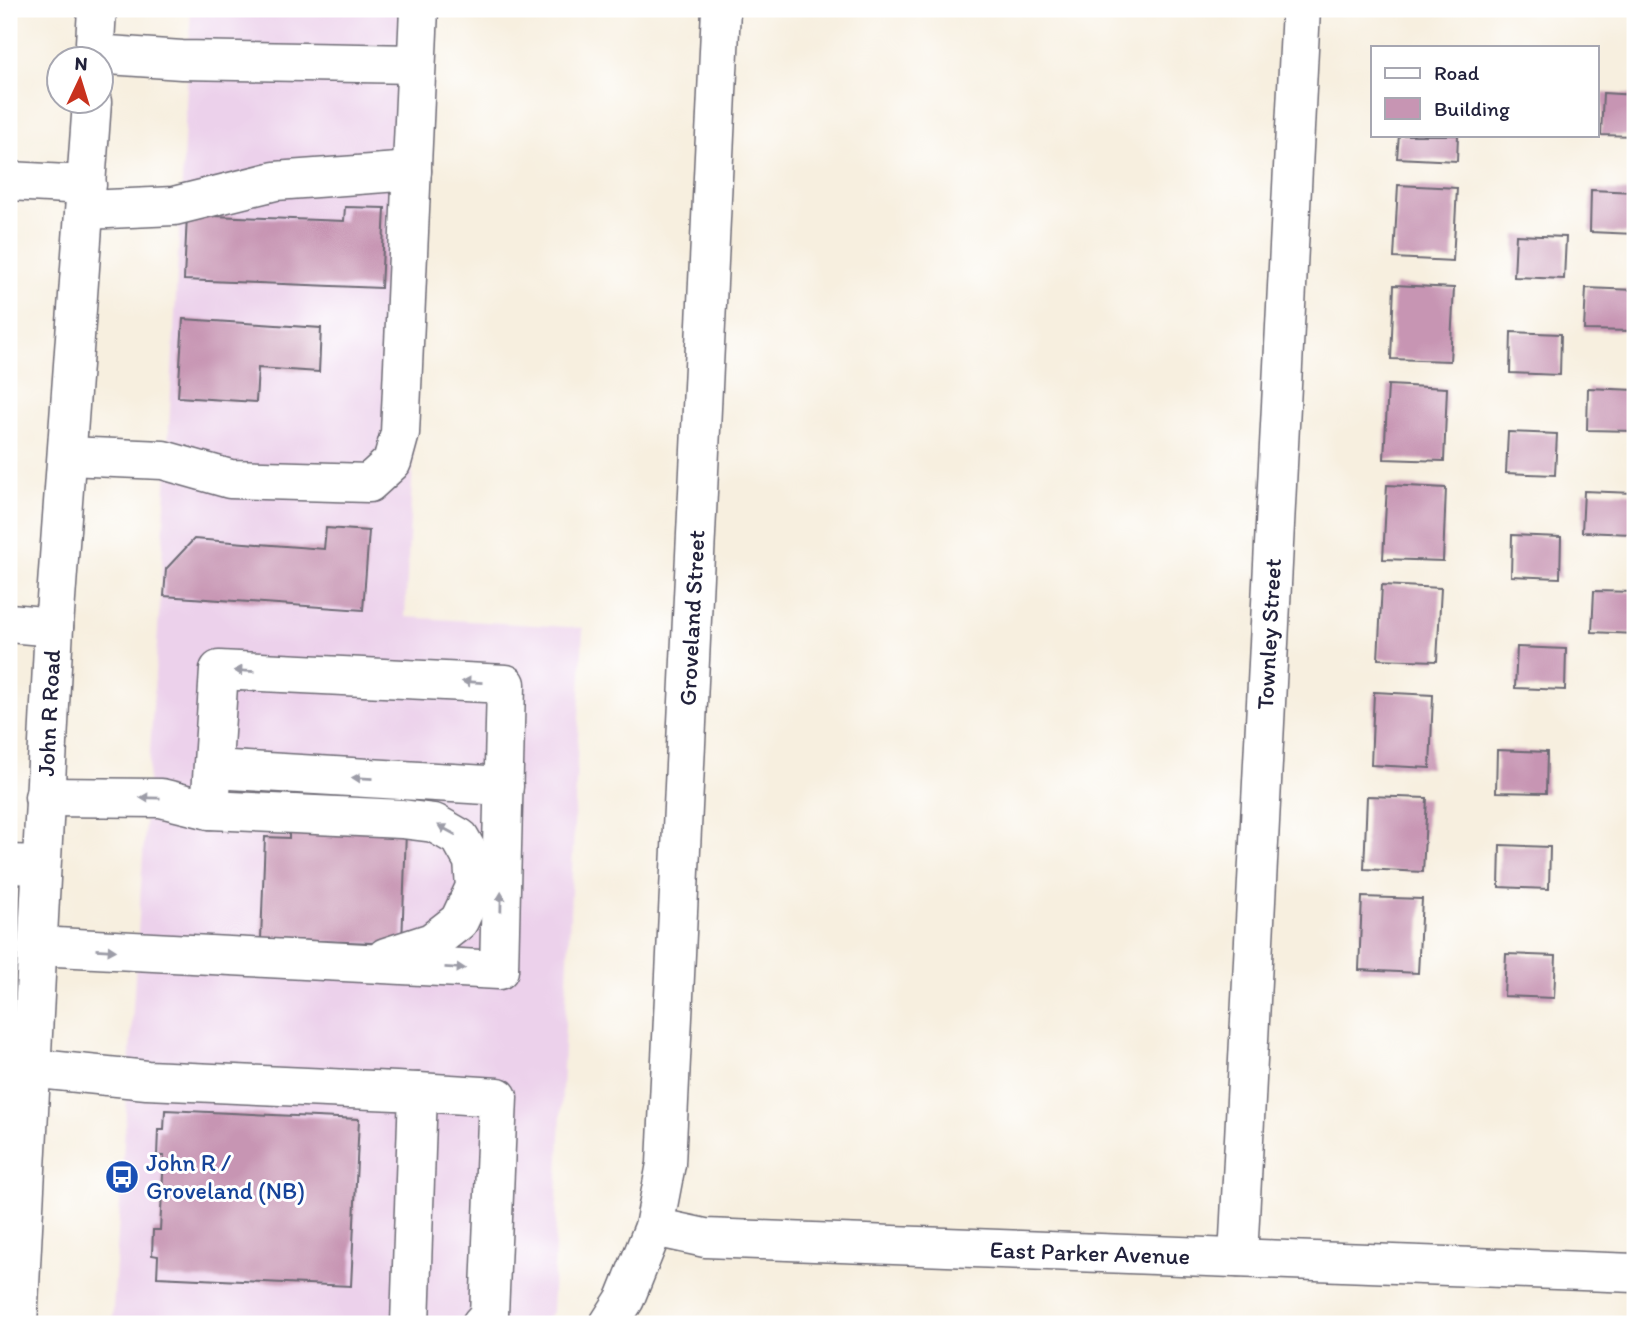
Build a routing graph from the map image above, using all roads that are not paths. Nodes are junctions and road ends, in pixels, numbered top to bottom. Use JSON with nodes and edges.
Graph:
{"nodes":[{"id":1,"x":97,"y":9,"type":"edge"},
{"id":2,"x":419,"y":9,"type":"edge"},
{"id":3,"x":721,"y":9,"type":"edge"},
{"id":4,"x":1301,"y":9,"type":"edge"},
{"id":5,"x":95,"y":46,"type":"edge"},
{"id":6,"x":116,"y":58,"type":"edge"},
{"id":7,"x":416,"y":64,"type":"junction"},
{"id":8,"x":91,"y":116,"type":"edge"},
{"id":9,"x":412,"y":171,"type":"junction"},
{"id":10,"x":9,"y":181,"type":"edge"},
{"id":11,"x":87,"y":197,"type":"junction"},
{"id":12,"x":67,"y":456,"type":"junction"},
{"id":13,"x":9,"y":622,"type":"edge"},
{"id":14,"x":54,"y":627,"type":"junction"},
{"id":15,"x":214,"y":769,"type":"junction"},
{"id":16,"x":504,"y":786,"type":"junction"},
{"id":17,"x":44,"y":797,"type":"junction"},
{"id":18,"x":210,"y":810,"type":"junction"},
{"id":19,"x":25,"y":864,"type":"edge"},
{"id":20,"x":37,"y":946,"type":"junction"},
{"id":21,"x":335,"y":962,"type":"junction"},
{"id":22,"x":20,"y":1067,"type":"edge"},
{"id":23,"x":418,"y":1092,"type":"junction"},
{"id":24,"x":17,"y":1193,"type":"edge"},
{"id":25,"x":654,"y":1227,"type":"junction"},
{"id":26,"x":1238,"y":1258,"type":"junction"},
{"id":27,"x":1635,"y":1273,"type":"edge"},
{"id":28,"x":18,"y":1324,"type":"edge"},
{"id":29,"x":410,"y":1324,"type":"edge"},
{"id":30,"x":481,"y":1324,"type":"edge"},
{"id":31,"x":609,"y":1324,"type":"edge"}],
"edges":[{"from":1,"to":5,"type":"street"},
{"from":2,"to":7,"type":"street"},
{"from":3,"to":25,"type":"street","name":"Groveland Street"},
{"from":4,"to":26,"type":"street","name":"Townley Street"},
{"from":6,"to":7,"type":"street"},
{"from":7,"to":9,"type":"street"},
{"from":8,"to":11,"type":"street","name":"John R Road"},
{"from":9,"to":11,"type":"street"},
{"from":9,"to":12,"type":"street"},
{"from":10,"to":11,"type":"street"},
{"from":11,"to":12,"type":"street","name":"John R Road"},
{"from":12,"to":14,"type":"street","name":"John R Road"},
{"from":13,"to":14,"type":"street"},
{"from":14,"to":17,"type":"street","name":"John R Road"},
{"from":16,"to":15,"type":"street","one_way":true},
{"from":16,"to":15,"type":"street","one_way":true},
{"from":15,"to":18,"type":"street"},
{"from":21,"to":16,"type":"street","one_way":true},
{"from":18,"to":17,"type":"street","one_way":true},
{"from":17,"to":19,"type":"street","name":"John R Road"},
{"from":21,"to":18,"type":"street","one_way":true},
{"from":19,"to":20,"type":"street","name":"John R Road"},
{"from":20,"to":21,"type":"street","one_way":true},
{"from":20,"to":22,"type":"street","name":"John R Road"},
{"from":22,"to":23,"type":"street"},
{"from":22,"to":24,"type":"street","name":"John R Road"},
{"from":23,"to":29,"type":"street"},
{"from":23,"to":30,"type":"street"},
{"from":24,"to":28,"type":"street","name":"John R Road"},
{"from":25,"to":26,"type":"street","name":"East Parker Avenue"},
{"from":25,"to":31,"type":"street"},
{"from":26,"to":27,"type":"street","name":"East Parker Avenue"}]}
